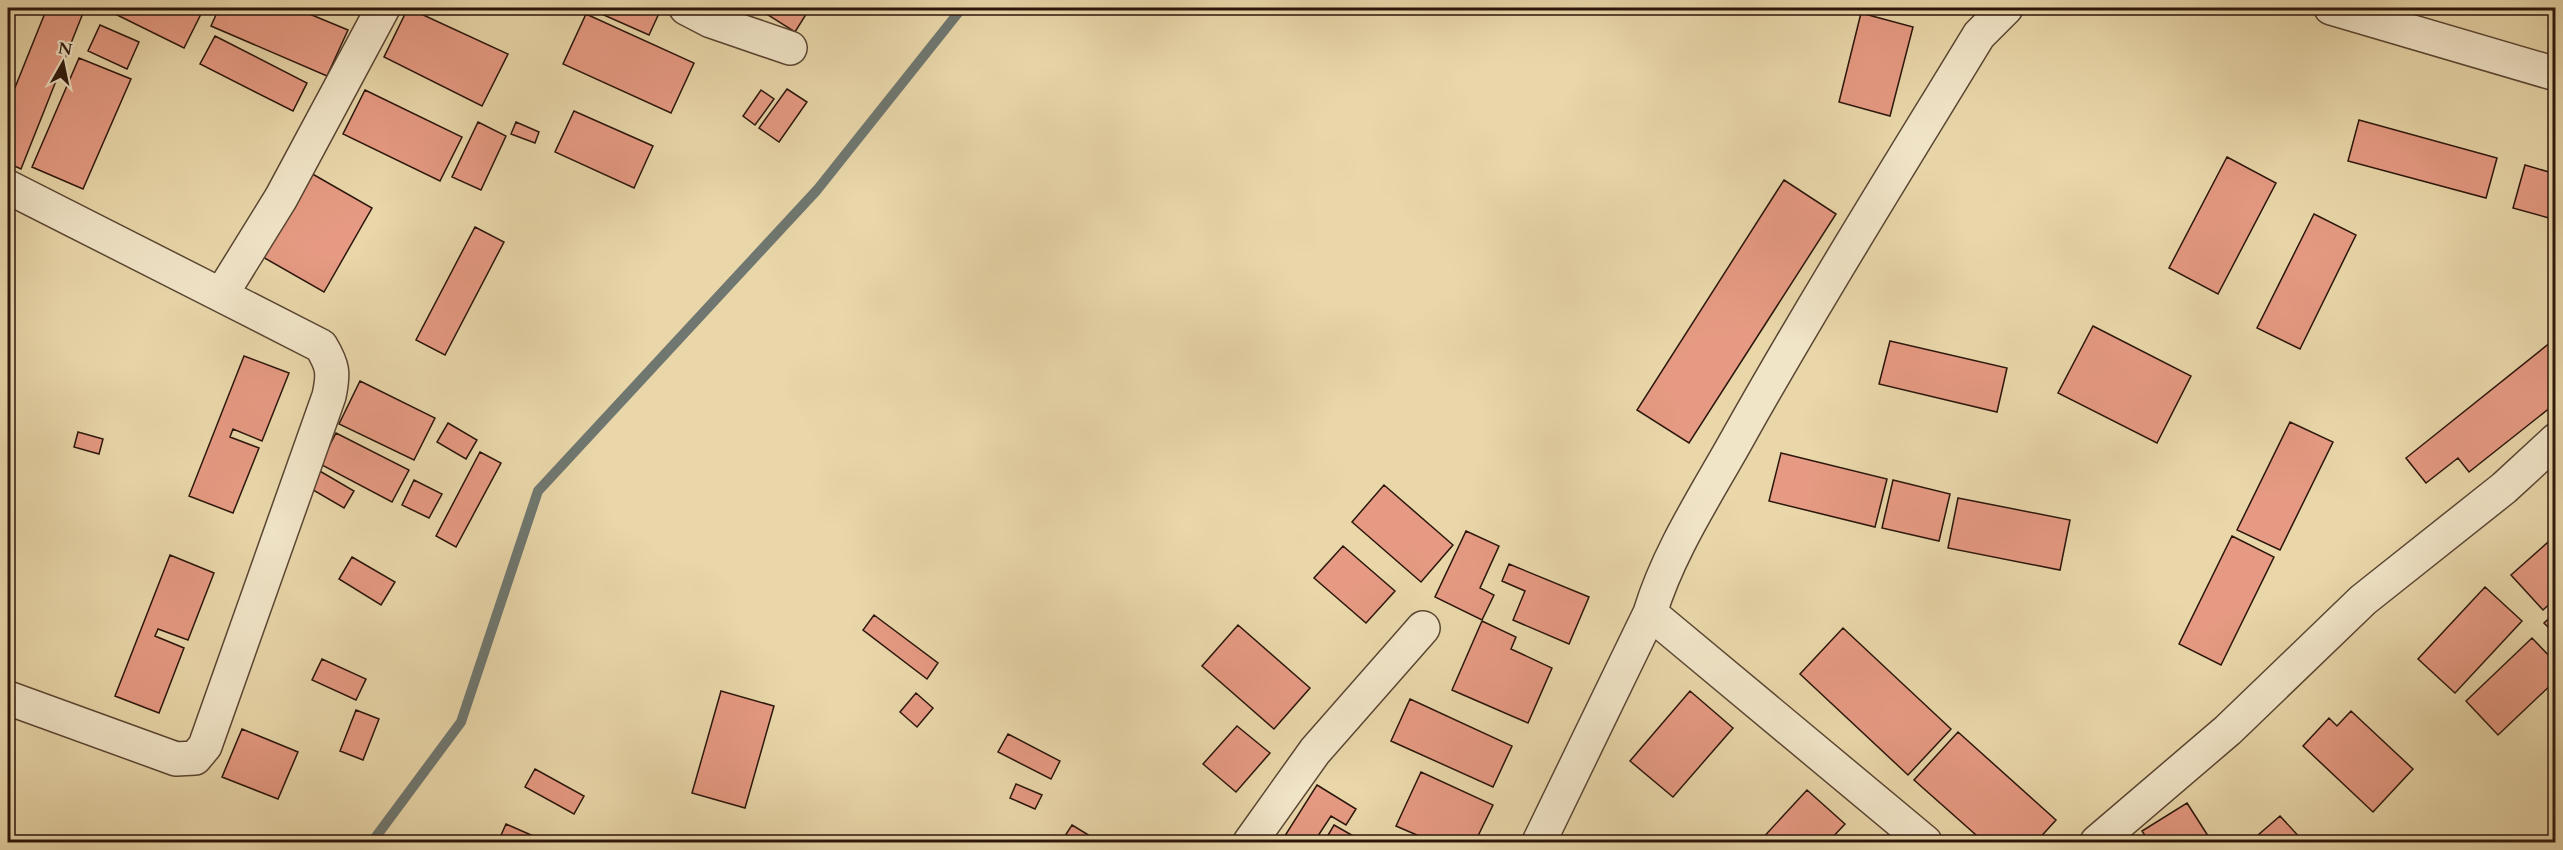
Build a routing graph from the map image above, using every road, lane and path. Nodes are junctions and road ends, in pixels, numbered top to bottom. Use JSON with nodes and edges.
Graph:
{"nodes":[{"id":1,"x":383,"y":8,"type":"edge"},
{"id":2,"x":686,"y":8,"type":"edge"},
{"id":3,"x":2006,"y":8,"type":"edge"},
{"id":4,"x":2331,"y":8,"type":"edge"},
{"id":5,"x":790,"y":48,"type":"dead end"},
{"id":6,"x":2556,"y":74,"type":"edge"},
{"id":7,"x":8,"y":188,"type":"edge"},
{"id":8,"x":221,"y":295,"type":"junction"},
{"id":9,"x":2556,"y":440,"type":"edge"},
{"id":10,"x":1650,"y":613,"type":"junction"},
{"id":11,"x":1423,"y":628,"type":"dead end"},
{"id":12,"x":8,"y":698,"type":"edge"},
{"id":13,"x":1250,"y":843,"type":"edge"},
{"id":14,"x":1539,"y":843,"type":"edge"},
{"id":15,"x":1925,"y":843,"type":"edge"},
{"id":16,"x":2097,"y":843,"type":"edge"}],
"edges":[{"from":1,"to":8,"type":"street"},
{"from":2,"to":5,"type":"street"},
{"from":3,"to":10,"type":"street"},
{"from":4,"to":6,"type":"street"},
{"from":7,"to":8,"type":"street"},
{"from":8,"to":12,"type":"street"},
{"from":9,"to":16,"type":"street"},
{"from":10,"to":14,"type":"street"},
{"from":10,"to":15,"type":"street"},
{"from":11,"to":13,"type":"street"}]}
